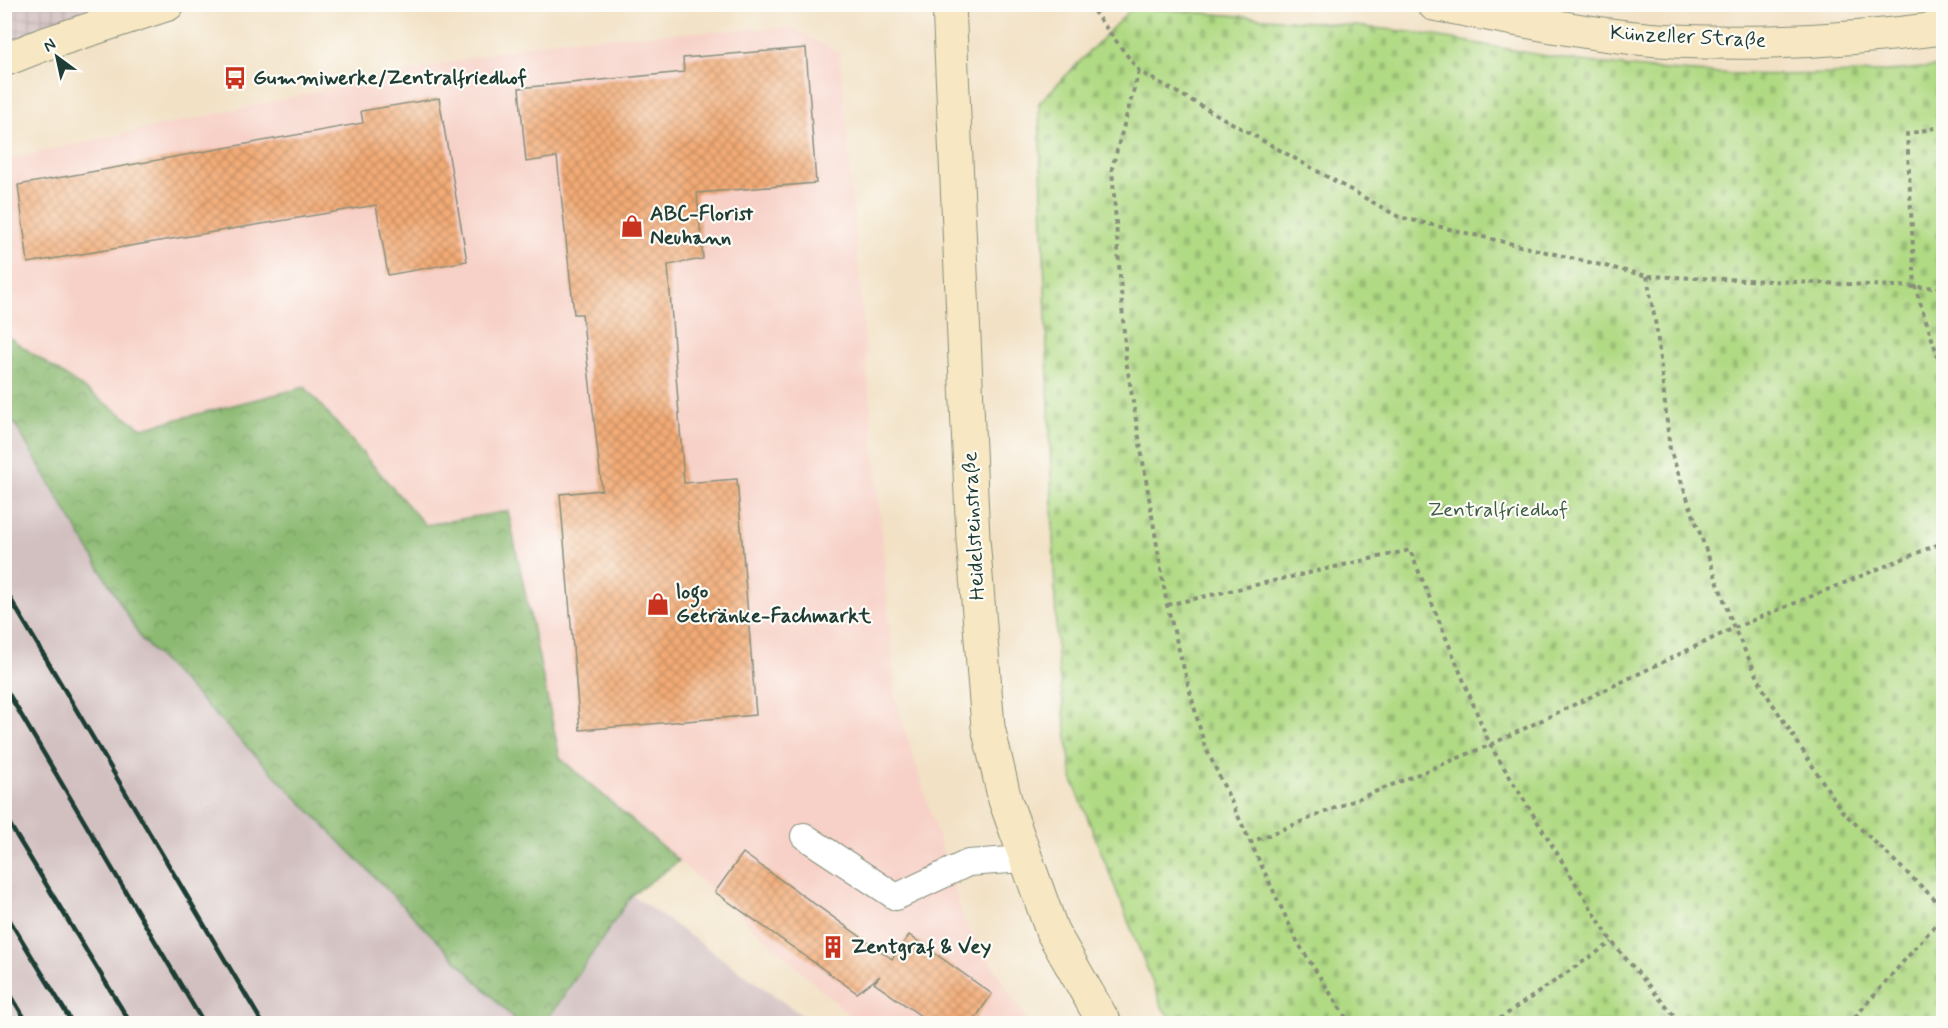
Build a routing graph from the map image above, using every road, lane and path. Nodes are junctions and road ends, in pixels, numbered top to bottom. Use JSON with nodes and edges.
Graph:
{"nodes":[{"id":1,"x":168,"y":4,"type":"edge"},
{"id":2,"x":949,"y":4,"type":"edge"},
{"id":3,"x":1088,"y":4,"type":"edge"},
{"id":4,"x":1434,"y":4,"type":"edge"},
{"id":5,"x":1488,"y":9,"type":"edge"},
{"id":6,"x":1944,"y":28,"type":"edge"},
{"id":7,"x":4,"y":60,"type":"edge"},
{"id":8,"x":1139,"y":71,"type":"junction"},
{"id":9,"x":1944,"y":126,"type":"edge"},
{"id":10,"x":1647,"y":276,"type":"junction"},
{"id":11,"x":1915,"y":287,"type":"junction"},
{"id":12,"x":1944,"y":288,"type":"edge"},
{"id":13,"x":1944,"y":375,"type":"edge"},
{"id":14,"x":1944,"y":542,"type":"edge"},
{"id":15,"x":1167,"y":605,"type":"junction"},
{"id":16,"x":1734,"y":628,"type":"junction"},
{"id":17,"x":1490,"y":745,"type":"junction"},
{"id":18,"x":804,"y":836,"type":"dead end"},
{"id":19,"x":1249,"y":843,"type":"junction"},
{"id":20,"x":1025,"y":859,"type":"junction"},
{"id":21,"x":1944,"y":908,"type":"edge"},
{"id":22,"x":1944,"y":915,"type":"edge"},
{"id":23,"x":1612,"y":942,"type":"junction"},
{"id":24,"x":1105,"y":1023,"type":"edge"},
{"id":25,"x":1350,"y":1023,"type":"edge"},
{"id":26,"x":1492,"y":1023,"type":"edge"},
{"id":27,"x":1681,"y":1023,"type":"edge"},
{"id":28,"x":1849,"y":1023,"type":"edge"}],
"edges":[{"from":1,"to":7,"type":"main road"},
{"from":2,"to":20,"type":"main road","name":"Heidelsteinstraße"},
{"from":3,"to":8,"type":"path"},
{"from":4,"to":5,"type":"main road","name":"Künzeller Straße"},
{"from":5,"to":6,"type":"main road","name":"Künzeller Straße"},
{"from":8,"to":10,"type":"path"},
{"from":8,"to":15,"type":"path"},
{"from":9,"to":11,"type":"path"},
{"from":10,"to":11,"type":"path"},
{"from":10,"to":16,"type":"path"},
{"from":11,"to":12,"type":"path"},
{"from":11,"to":13,"type":"path"},
{"from":14,"to":16,"type":"path"},
{"from":15,"to":17,"type":"path"},
{"from":15,"to":19,"type":"path"},
{"from":16,"to":17,"type":"path"},
{"from":16,"to":21,"type":"path"},
{"from":17,"to":19,"type":"path"},
{"from":17,"to":23,"type":"path"},
{"from":18,"to":20,"type":"lane"},
{"from":19,"to":25,"type":"path"},
{"from":20,"to":24,"type":"main road","name":"Heidelsteinstraße"},
{"from":22,"to":28,"type":"path"},
{"from":23,"to":26,"type":"path"},
{"from":23,"to":27,"type":"path"}]}
